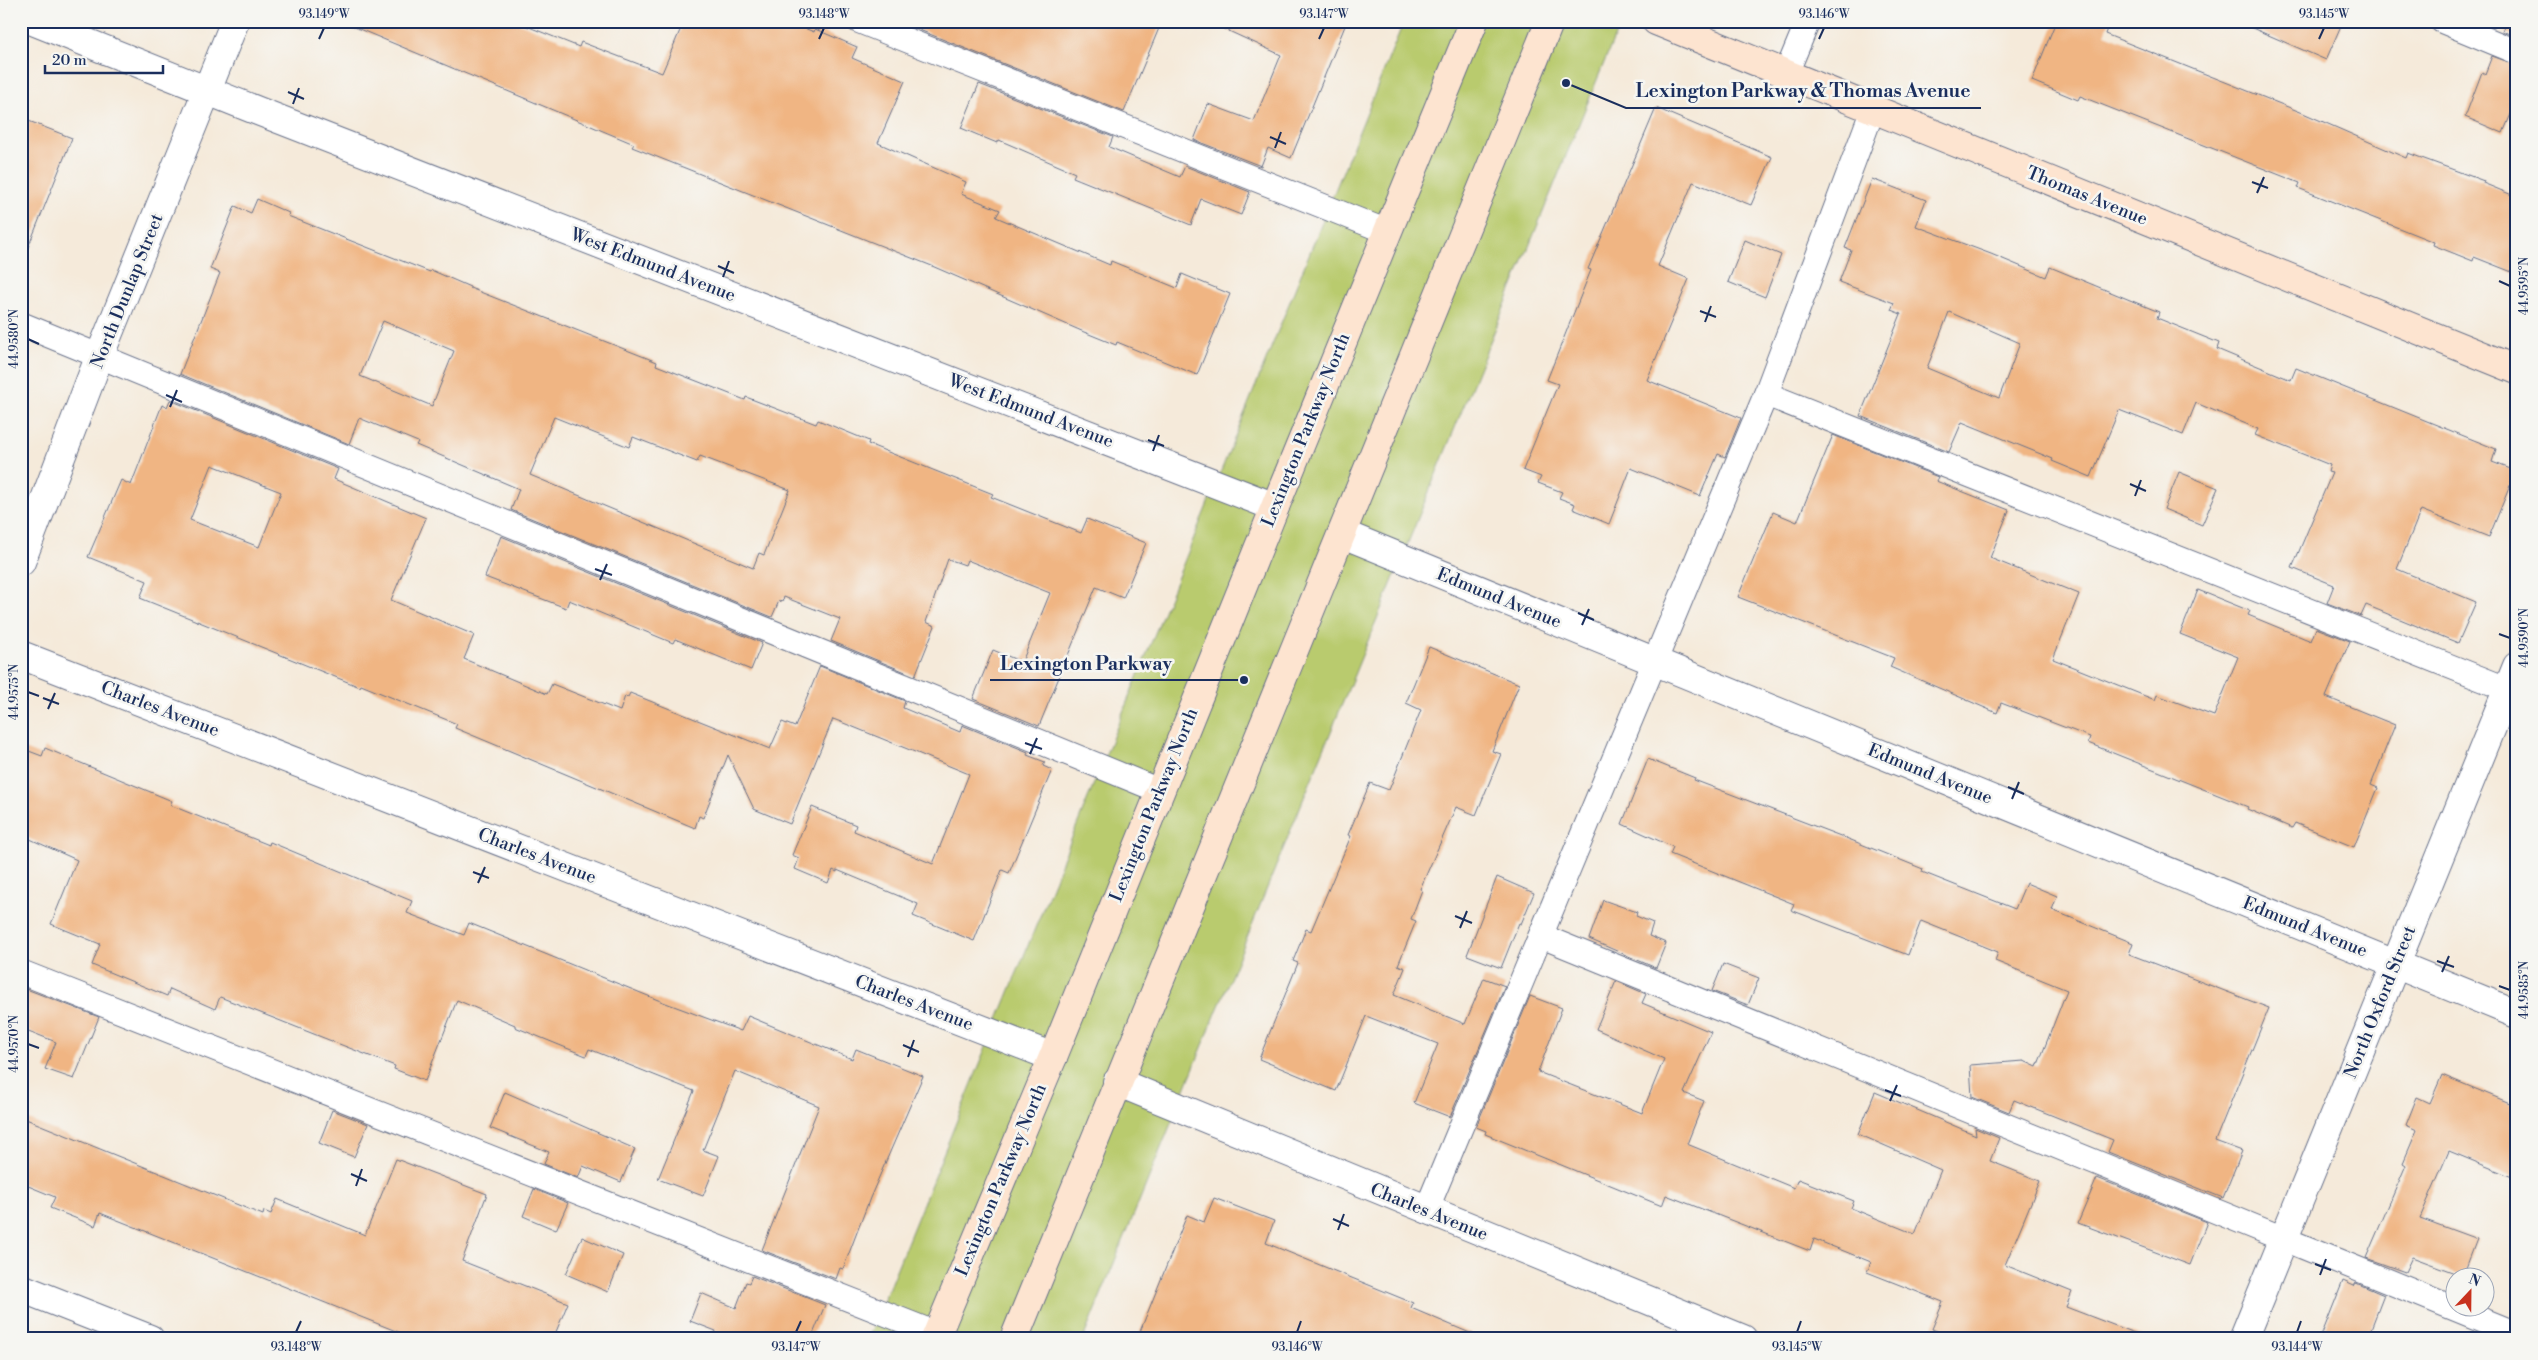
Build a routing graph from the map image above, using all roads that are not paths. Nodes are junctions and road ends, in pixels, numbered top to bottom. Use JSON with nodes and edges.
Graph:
{"nodes":[{"id":1,"x":33,"y":21,"type":"edge"},
{"id":2,"x":235,"y":21,"type":"edge"},
{"id":3,"x":859,"y":21,"type":"edge"},
{"id":4,"x":1474,"y":21,"type":"edge"},
{"id":5,"x":1550,"y":21,"type":"edge"},
{"id":6,"x":1656,"y":21,"type":"edge"},
{"id":7,"x":1808,"y":21,"type":"edge"},
{"id":8,"x":2442,"y":21,"type":"edge"},
{"id":9,"x":2517,"y":52,"type":"edge"},
{"id":10,"x":1786,"y":74,"type":"junction"},
{"id":11,"x":208,"y":91,"type":"junction"},
{"id":12,"x":1873,"y":109,"type":"junction"},
{"id":13,"x":1388,"y":232,"type":"junction"},
{"id":14,"x":21,"y":324,"type":"edge"},
{"id":15,"x":100,"y":355,"type":"junction"},
{"id":16,"x":2517,"y":370,"type":"edge"},
{"id":17,"x":1766,"y":394,"type":"junction"},
{"id":18,"x":1275,"y":507,"type":"junction"},
{"id":19,"x":1343,"y":534,"type":"junction"},
{"id":20,"x":21,"y":562,"type":"edge"},
{"id":21,"x":21,"y":655,"type":"edge"},
{"id":22,"x":1653,"y":661,"type":"junction"},
{"id":23,"x":2514,"y":682,"type":"edge"},
{"id":24,"x":1160,"y":791,"type":"junction"},
{"id":25,"x":1541,"y":936,"type":"junction"},
{"id":26,"x":2396,"y":964,"type":"junction"},
{"id":27,"x":21,"y":972,"type":"edge"},
{"id":28,"x":2517,"y":1014,"type":"edge"},
{"id":29,"x":1053,"y":1057,"type":"junction"},
{"id":30,"x":1117,"y":1082,"type":"junction"},
{"id":31,"x":1426,"y":1211,"type":"junction"},
{"id":32,"x":2284,"y":1239,"type":"junction"},
{"id":33,"x":21,"y":1288,"type":"edge"},
{"id":34,"x":2517,"y":1334,"type":"edge"},
{"id":35,"x":936,"y":1336,"type":"edge"},
{"id":36,"x":150,"y":1339,"type":"edge"},
{"id":37,"x":1014,"y":1339,"type":"edge"},
{"id":38,"x":1743,"y":1339,"type":"edge"},
{"id":39,"x":2243,"y":1339,"type":"edge"}],
"edges":[{"from":1,"to":11,"type":"street","name":"West Edmund Avenue"},
{"from":2,"to":11,"type":"street","name":"North Dunlap Street"},
{"from":3,"to":13,"type":"lane"},
{"from":4,"to":13,"type":"main road","name":"Lexington Parkway North"},
{"from":5,"to":19,"type":"main road"},
{"from":6,"to":10,"type":"main road","name":"Thomas Avenue"},
{"from":7,"to":10,"type":"lane"},
{"from":8,"to":9,"type":"lane"},
{"from":10,"to":12,"type":"main road","name":"Thomas Avenue"},
{"from":11,"to":15,"type":"street","name":"North Dunlap Street"},
{"from":11,"to":18,"type":"street","name":"West Edmund Avenue"},
{"from":12,"to":16,"type":"main road","name":"Thomas Avenue"},
{"from":12,"to":17,"type":"lane"},
{"from":13,"to":18,"type":"main road","name":"Lexington Parkway North"},
{"from":14,"to":15,"type":"lane"},
{"from":15,"to":20,"type":"street","name":"North Dunlap Street"},
{"from":15,"to":24,"type":"lane"},
{"from":17,"to":22,"type":"lane"},
{"from":17,"to":23,"type":"lane"},
{"from":18,"to":24,"type":"main road","name":"Lexington Parkway North"},
{"from":19,"to":22,"type":"street","name":"Edmund Avenue"},
{"from":19,"to":30,"type":"main road"},
{"from":21,"to":29,"type":"street","name":"Charles Avenue"},
{"from":22,"to":25,"type":"lane"},
{"from":22,"to":26,"type":"street","name":"Edmund Avenue"},
{"from":23,"to":26,"type":"street","name":"North Oxford Street"},
{"from":24,"to":29,"type":"main road","name":"Lexington Parkway North"},
{"from":25,"to":31,"type":"lane"},
{"from":25,"to":32,"type":"lane"},
{"from":26,"to":28,"type":"street","name":"Edmund Avenue"},
{"from":26,"to":32,"type":"street","name":"North Oxford Street"},
{"from":27,"to":35,"type":"lane"},
{"from":29,"to":35,"type":"main road","name":"Lexington Parkway North"},
{"from":30,"to":31,"type":"street","name":"Charles Avenue"},
{"from":30,"to":37,"type":"main road"},
{"from":31,"to":38,"type":"street","name":"Charles Avenue"},
{"from":32,"to":34,"type":"lane"},
{"from":32,"to":39,"type":"street","name":"North Oxford Street"},
{"from":33,"to":36,"type":"street"}]}
